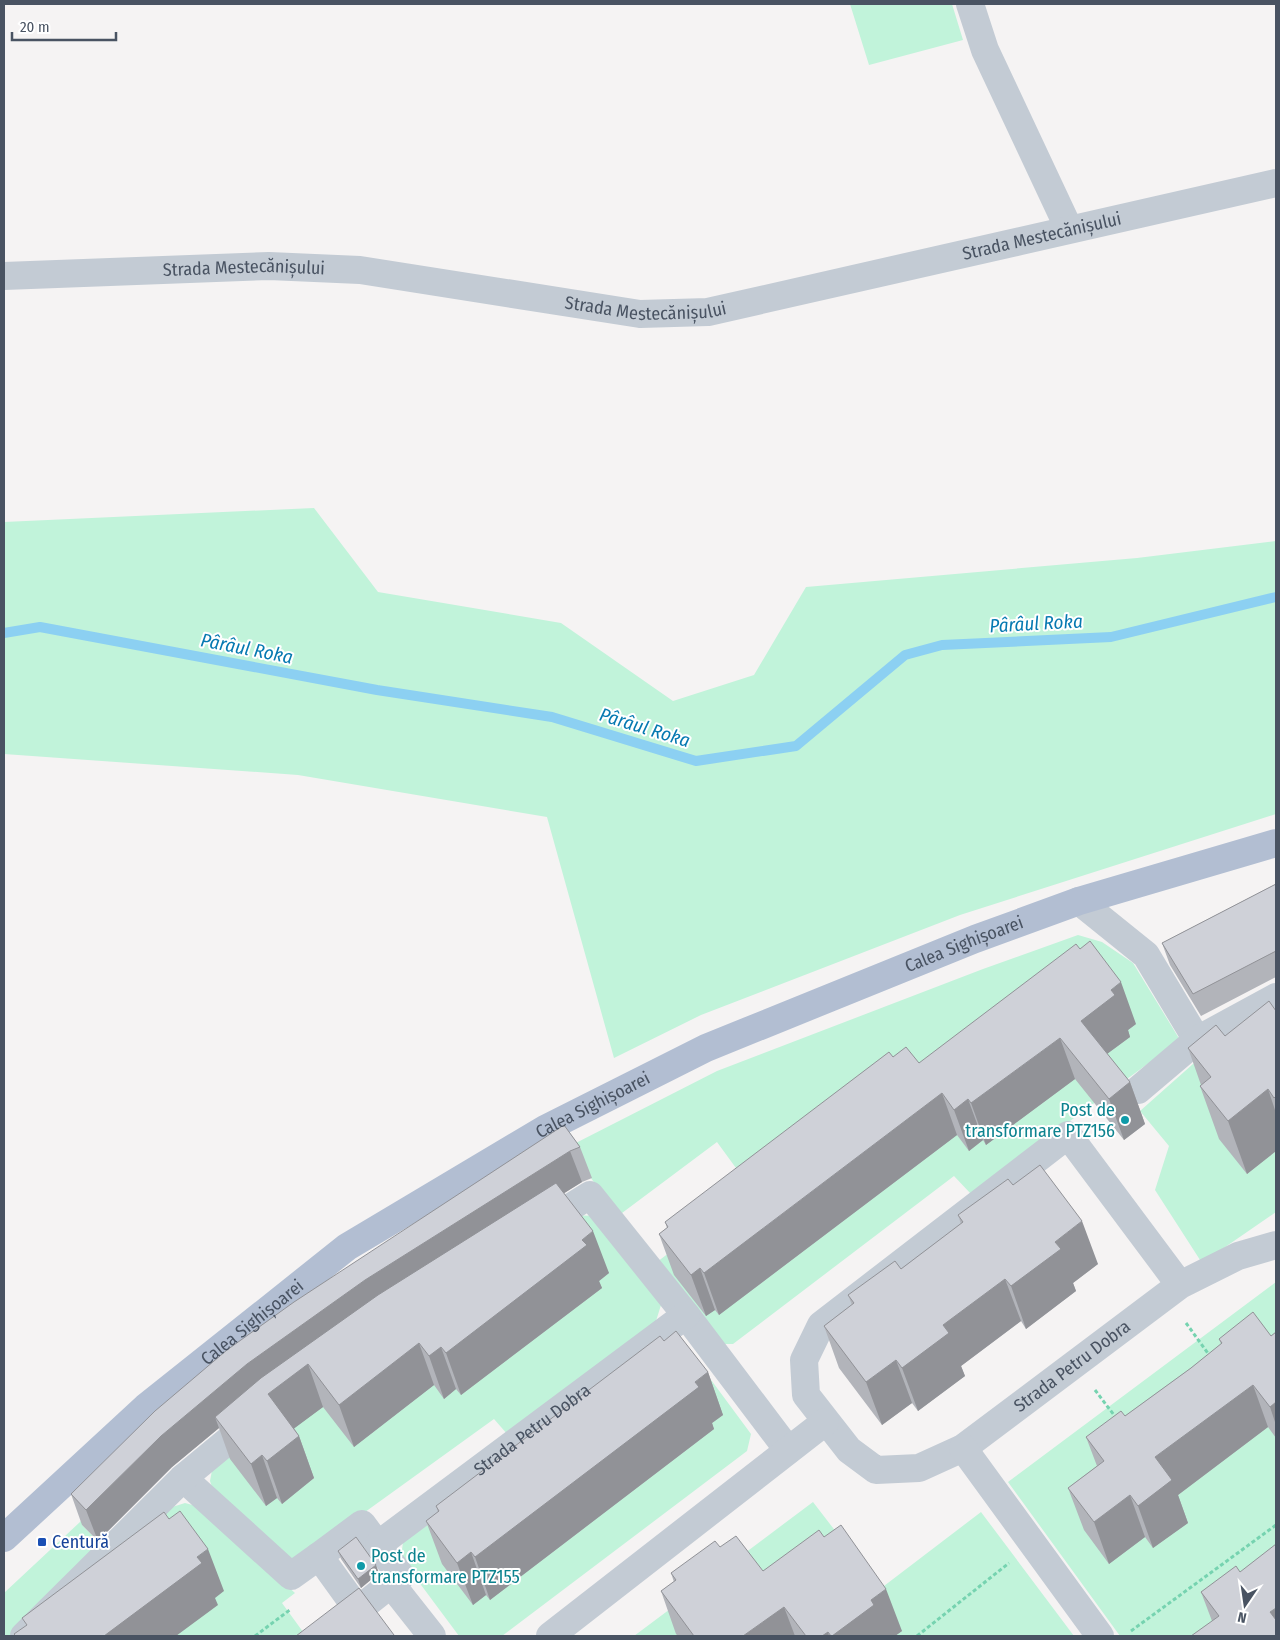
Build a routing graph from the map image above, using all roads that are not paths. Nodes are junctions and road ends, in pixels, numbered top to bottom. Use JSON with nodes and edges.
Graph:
{"nodes":[{"id":1,"x":970,"y":4,"type":"edge"},
{"id":2,"x":1276,"y":183,"type":"edge"},
{"id":3,"x":1069,"y":229,"type":"junction"},
{"id":4,"x":4,"y":276,"type":"edge"},
{"id":5,"x":1276,"y":843,"type":"edge"},
{"id":6,"x":1079,"y":901,"type":"junction"},
{"id":7,"x":1172,"y":941,"type":"edge"},
{"id":8,"x":1146,"y":955,"type":"junction"},
{"id":9,"x":1276,"y":997,"type":"edge"},
{"id":10,"x":1197,"y":1040,"type":"junction"},
{"id":11,"x":1138,"y":1090,"type":"dead end"},
{"id":12,"x":524,"y":1236,"type":"edge"},
{"id":13,"x":1276,"y":1245,"type":"edge"},
{"id":14,"x":1180,"y":1285,"type":"junction"},
{"id":15,"x":686,"y":1316,"type":"junction"},
{"id":16,"x":275,"y":1403,"type":"edge"},
{"id":17,"x":825,"y":1422,"type":"junction"},
{"id":18,"x":963,"y":1448,"type":"junction"},
{"id":19,"x":788,"y":1450,"type":"junction"},
{"id":20,"x":183,"y":1478,"type":"junction"},
{"id":21,"x":4,"y":1538,"type":"edge"},
{"id":22,"x":379,"y":1544,"type":"junction"},
{"id":23,"x":319,"y":1556,"type":"junction"},
{"id":24,"x":391,"y":1584,"type":"junction"},
{"id":25,"x":24,"y":1636,"type":"edge"},
{"id":26,"x":432,"y":1636,"type":"edge"},
{"id":27,"x":550,"y":1636,"type":"edge"},
{"id":28,"x":1100,"y":1636,"type":"edge"}],
"edges":[{"from":1,"to":3,"type":"street"},
{"from":2,"to":3,"type":"street","name":"Strada Mestecănișului"},
{"from":3,"to":4,"type":"street","name":"Strada Mestecănișului"},
{"from":5,"to":6,"type":"main road","name":"Calea Sighișoarei"},
{"from":6,"to":8,"type":"street"},
{"from":6,"to":21,"type":"main road","name":"Calea Sighișoarei"},
{"from":7,"to":8,"type":"street"},
{"from":8,"to":10,"type":"street"},
{"from":9,"to":10,"type":"street"},
{"from":10,"to":11,"type":"street"},
{"from":12,"to":15,"type":"street"},
{"from":13,"to":14,"type":"street","name":"Strada Petru Dobra"},
{"from":14,"to":17,"type":"street","name":"Strada Petru Dobra"},
{"from":14,"to":18,"type":"street","name":"Strada Petru Dobra"},
{"from":15,"to":19,"type":"street"},
{"from":15,"to":22,"type":"street","name":"Strada Petru Dobra"},
{"from":16,"to":20,"type":"street"},
{"from":17,"to":18,"type":"street","name":"Strada Petru Dobra"},
{"from":17,"to":19,"type":"street"},
{"from":18,"to":28,"type":"street"},
{"from":19,"to":27,"type":"street"},
{"from":20,"to":23,"type":"street"},
{"from":20,"to":25,"type":"street"},
{"from":22,"to":23,"type":"street"},
{"from":22,"to":24,"type":"street"},
{"from":23,"to":24,"type":"street"},
{"from":24,"to":26,"type":"street"}]}
